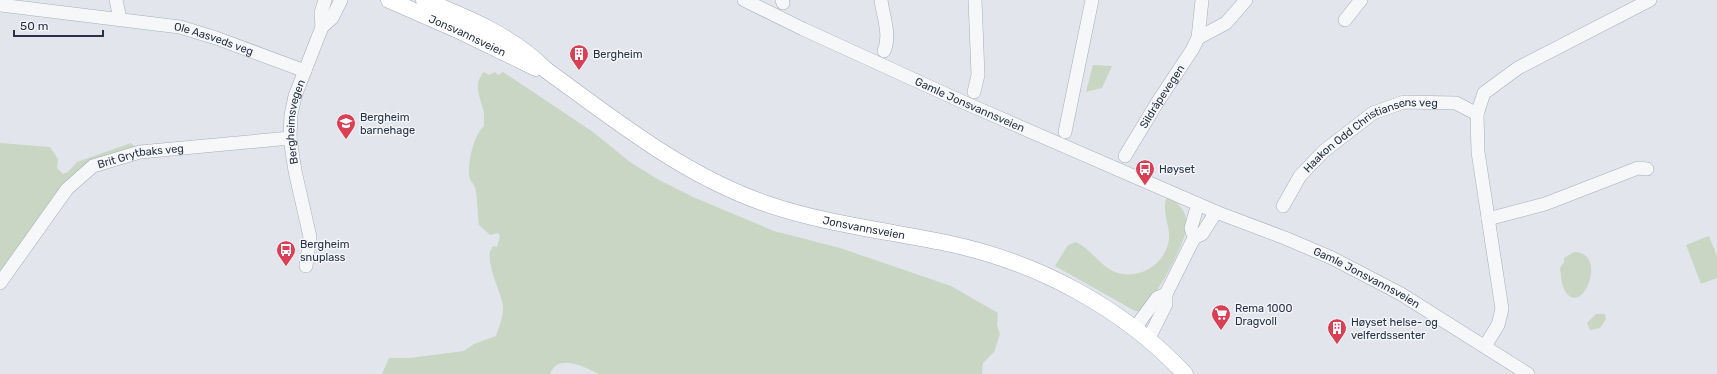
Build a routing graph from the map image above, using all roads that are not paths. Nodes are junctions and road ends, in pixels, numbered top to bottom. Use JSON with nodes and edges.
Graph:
{"nodes":[{"id":1,"x":116,"y":0,"type":"edge"},
{"id":2,"x":325,"y":0,"type":"edge"},
{"id":3,"x":341,"y":0,"type":"edge"},
{"id":4,"x":389,"y":0,"type":"edge"},
{"id":5,"x":424,"y":0,"type":"edge"},
{"id":6,"x":744,"y":0,"type":"edge"},
{"id":7,"x":881,"y":0,"type":"edge"},
{"id":8,"x":975,"y":0,"type":"edge"},
{"id":9,"x":1092,"y":0,"type":"edge"},
{"id":10,"x":1202,"y":0,"type":"edge"},
{"id":11,"x":1246,"y":0,"type":"edge"},
{"id":12,"x":1361,"y":0,"type":"edge"},
{"id":13,"x":1650,"y":0,"type":"edge"},
{"id":14,"x":0,"y":5,"type":"edge"},
{"id":15,"x":120,"y":19,"type":"junction"},
{"id":16,"x":1345,"y":20,"type":"dead end"},
{"id":17,"x":322,"y":27,"type":"junction"},
{"id":18,"x":1198,"y":38,"type":"junction"},
{"id":19,"x":884,"y":51,"type":"dead end"},
{"id":20,"x":546,"y":70,"type":"junction"},
{"id":21,"x":305,"y":71,"type":"junction"},
{"id":22,"x":974,"y":92,"type":"dead end"},
{"id":23,"x":1477,"y":114,"type":"junction"},
{"id":24,"x":1065,"y":132,"type":"dead end"},
{"id":25,"x":290,"y":138,"type":"junction"},
{"id":26,"x":1125,"y":156,"type":"dead end"},
{"id":27,"x":1647,"y":169,"type":"dead end"},
{"id":28,"x":1198,"y":204,"type":"junction"},
{"id":29,"x":1283,"y":206,"type":"dead end"},
{"id":30,"x":1216,"y":212,"type":"junction"},
{"id":31,"x":1488,"y":219,"type":"junction"},
{"id":32,"x":1194,"y":238,"type":"junction"},
{"id":33,"x":306,"y":266,"type":"dead end"},
{"id":34,"x":0,"y":283,"type":"edge"},
{"id":35,"x":1166,"y":294,"type":"junction"},
{"id":36,"x":1135,"y":328,"type":"junction"},
{"id":37,"x":1149,"y":338,"type":"junction"},
{"id":38,"x":1485,"y":346,"type":"junction"},
{"id":39,"x":1185,"y":374,"type":"edge"},
{"id":40,"x":1528,"y":374,"type":"edge"}],
"edges":[{"from":1,"to":15,"type":"street"},
{"from":2,"to":17,"type":"street","name":"Bergheimsvegen"},
{"from":3,"to":17,"type":"street","name":"Bergheimsvegen"},
{"from":4,"to":20,"type":"main road","name":"Jonsvannsveien"},
{"from":5,"to":20,"type":"main road","name":"Jonsvannsveien"},
{"from":6,"to":28,"type":"street","name":"Gamle Jonsvannsveien"},
{"from":7,"to":19,"type":"street"},
{"from":8,"to":22,"type":"street"},
{"from":9,"to":24,"type":"street"},
{"from":10,"to":18,"type":"street","name":"Sildråpevegen"},
{"from":11,"to":18,"type":"street"},
{"from":12,"to":16,"type":"street"},
{"from":13,"to":23,"type":"street"},
{"from":14,"to":15,"type":"street","name":"Ole Aasveds veg"},
{"from":15,"to":21,"type":"street","name":"Ole Aasveds veg"},
{"from":17,"to":21,"type":"street","name":"Bergheimsvegen"},
{"from":18,"to":26,"type":"street","name":"Sildråpevegen"},
{"from":20,"to":36,"type":"main road","name":"Jonsvannsveien"},
{"from":21,"to":25,"type":"street","name":"Bergheimsvegen"},
{"from":23,"to":29,"type":"street","name":"Haakon Odd Christiansens veg"},
{"from":23,"to":31,"type":"street"},
{"from":25,"to":33,"type":"street","name":"Bergheimsvegen"},
{"from":25,"to":34,"type":"street","name":"Brit Grytbaks veg"},
{"from":27,"to":31,"type":"street"},
{"from":28,"to":30,"type":"street","name":"Gamle Jonsvannsveien"},
{"from":28,"to":32,"type":"street"},
{"from":30,"to":32,"type":"street"},
{"from":30,"to":38,"type":"street","name":"Gamle Jonsvannsveien"},
{"from":31,"to":38,"type":"street"},
{"from":32,"to":35,"type":"street"},
{"from":35,"to":36,"type":"street"},
{"from":35,"to":37,"type":"street"},
{"from":36,"to":37,"type":"main road","name":"Jonsvannsveien"},
{"from":37,"to":39,"type":"main road","name":"Jonsvannsveien"},
{"from":38,"to":40,"type":"street","name":"Gamle Jonsvannsveien"}]}
